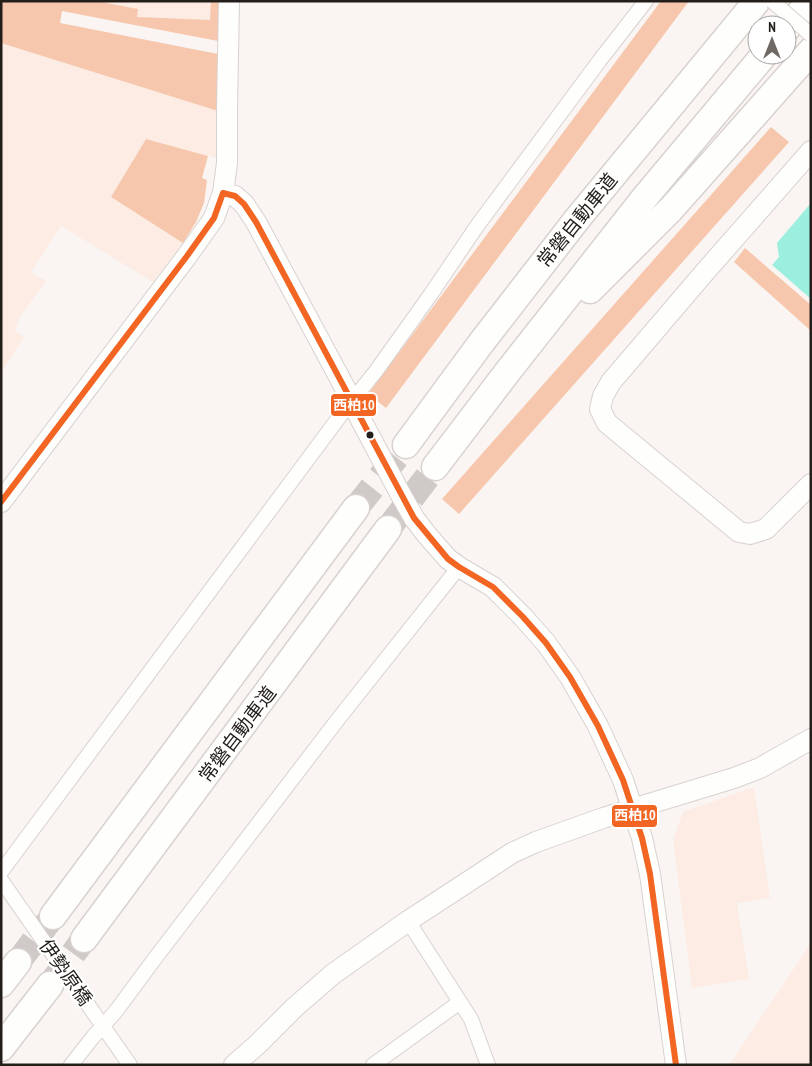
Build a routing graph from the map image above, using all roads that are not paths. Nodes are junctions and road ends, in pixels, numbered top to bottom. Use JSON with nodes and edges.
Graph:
{"nodes":[{"id":1,"x":229,"y":1,"type":"edge"},
{"id":2,"x":646,"y":1,"type":"edge"},
{"id":3,"x":733,"y":1,"type":"edge"},
{"id":4,"x":757,"y":1,"type":"edge"},
{"id":5,"x":772,"y":1,"type":"edge"},
{"id":6,"x":810,"y":1,"type":"edge"},
{"id":7,"x":797,"y":16,"type":"edge"},
{"id":8,"x":811,"y":35,"type":"edge"},
{"id":9,"x":811,"y":51,"type":"edge"},
{"id":10,"x":756,"y":65,"type":"edge"},
{"id":11,"x":811,"y":150,"type":"edge"},
{"id":12,"x":222,"y":193,"type":"junction"},
{"id":13,"x":578,"y":218,"type":"junction"},
{"id":14,"x":509,"y":370,"type":"junction"},
{"id":15,"x":352,"y":401,"type":"junction"},
{"id":16,"x":406,"y":445,"type":"tunnel mouth"},
{"id":17,"x":435,"y":467,"type":"tunnel mouth"},
{"id":18,"x":811,"y":484,"type":"edge"},
{"id":19,"x":1,"y":502,"type":"edge"},
{"id":20,"x":356,"y":508,"type":"tunnel mouth"},
{"id":21,"x":388,"y":529,"type":"tunnel mouth"},
{"id":22,"x":459,"y":567,"type":"junction"},
{"id":23,"x":811,"y":739,"type":"edge"},
{"id":24,"x":633,"y":809,"type":"junction"},
{"id":25,"x":1,"y":872,"type":"edge"},
{"id":26,"x":1,"y":880,"type":"edge"},
{"id":27,"x":53,"y":916,"type":"tunnel mouth"},
{"id":28,"x":408,"y":921,"type":"junction"},
{"id":29,"x":84,"y":939,"type":"tunnel mouth"},
{"id":30,"x":18,"y":962,"type":"tunnel mouth"},
{"id":31,"x":1,"y":984,"type":"edge"},
{"id":32,"x":50,"y":985,"type":"tunnel mouth"},
{"id":33,"x":460,"y":1002,"type":"junction"},
{"id":34,"x":103,"y":1025,"type":"junction"},
{"id":35,"x":1,"y":1048,"type":"edge"},
{"id":36,"x":71,"y":1065,"type":"edge"},
{"id":37,"x":130,"y":1065,"type":"edge"},
{"id":38,"x":234,"y":1065,"type":"edge"},
{"id":39,"x":373,"y":1065,"type":"edge"},
{"id":40,"x":488,"y":1065,"type":"edge"},
{"id":41,"x":676,"y":1065,"type":"edge"}],
"edges":[{"from":1,"to":12,"type":"street"},
{"from":2,"to":15,"type":"street"},
{"from":3,"to":13,"type":"highway"},
{"from":4,"to":13,"type":"highway","name":"常磐自動車道"},
{"from":5,"to":8,"type":"street","bridge":true},
{"from":6,"to":7,"type":"highway"},
{"from":9,"to":14,"type":"highway"},
{"from":10,"to":14,"type":"highway","name":"常磐自動車道"},
{"from":11,"to":18,"type":"street"},
{"from":12,"to":15,"type":"street"},
{"from":12,"to":19,"type":"street"},
{"from":13,"to":16,"type":"highway","name":"常磐自動車道"},
{"from":14,"to":17,"type":"highway","name":"常磐自動車道"},
{"from":15,"to":22,"type":"street"},
{"from":15,"to":25,"type":"street"},
{"from":20,"to":27,"type":"highway","name":"常磐自動車道"},
{"from":21,"to":29,"type":"highway","name":"常磐自動車道"},
{"from":22,"to":24,"type":"street"},
{"from":22,"to":34,"type":"street"},
{"from":23,"to":24,"type":"street"},
{"from":24,"to":28,"type":"street"},
{"from":24,"to":41,"type":"street"},
{"from":26,"to":34,"type":"street","name":"伊勢原橋"},
{"from":28,"to":33,"type":"street"},
{"from":28,"to":38,"type":"street"},
{"from":30,"to":31,"type":"highway"},
{"from":32,"to":35,"type":"highway"},
{"from":33,"to":39,"type":"street"},
{"from":33,"to":40,"type":"street"},
{"from":34,"to":36,"type":"street"},
{"from":34,"to":37,"type":"street","name":"伊勢原橋"}]}
